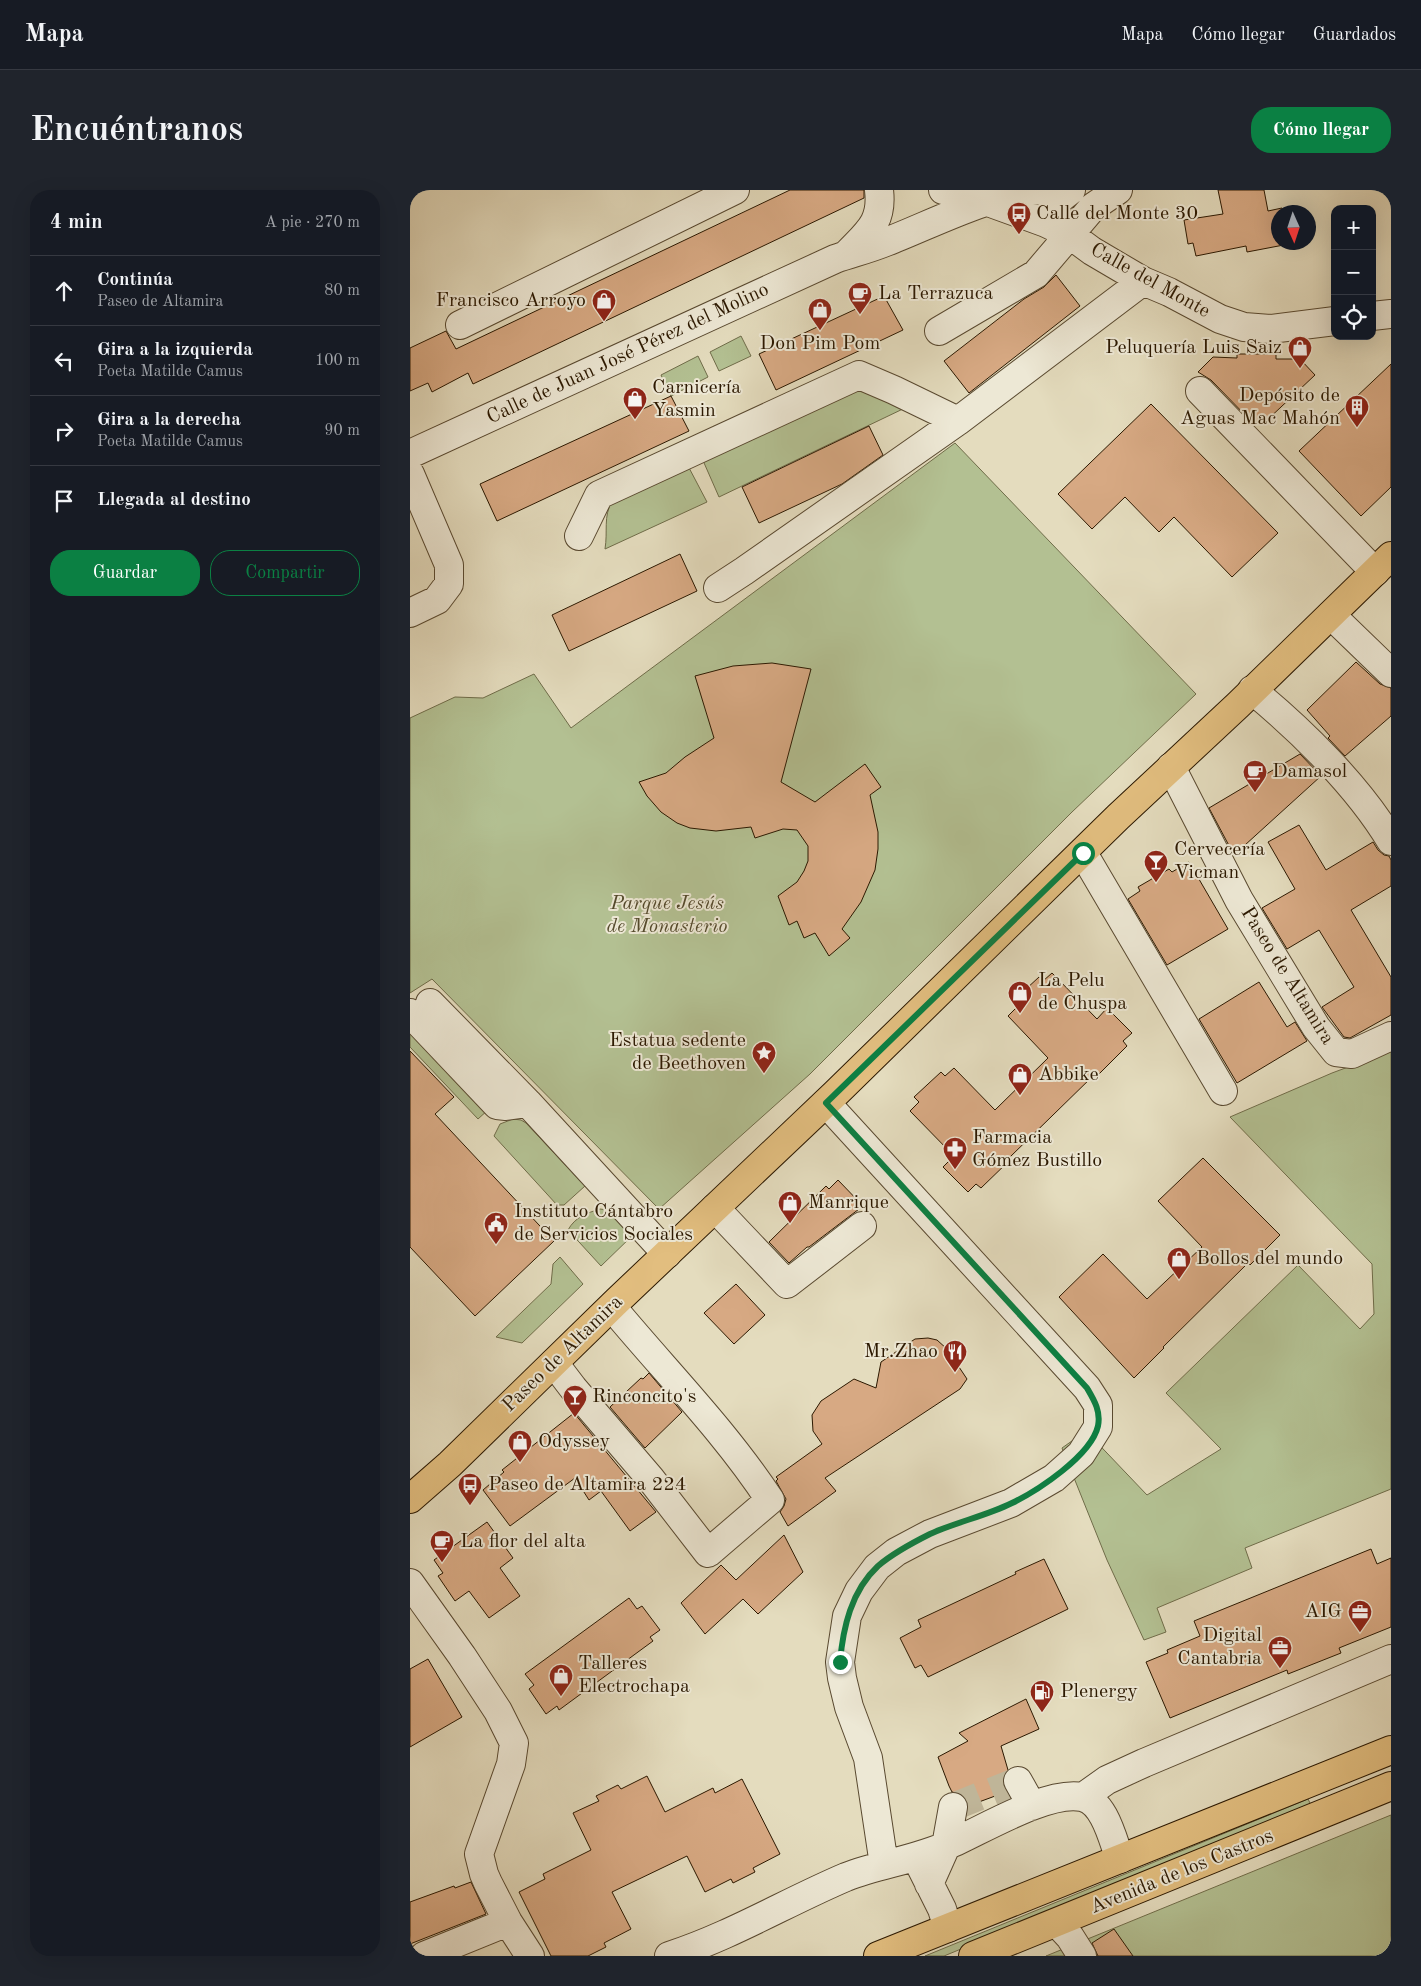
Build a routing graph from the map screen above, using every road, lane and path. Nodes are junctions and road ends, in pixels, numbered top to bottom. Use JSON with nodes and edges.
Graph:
{"nodes":[{"id":1,"x":735,"y":190,"type":"edge"},
{"id":2,"x":879,"y":190,"type":"edge"},
{"id":3,"x":943,"y":190,"type":"edge"},
{"id":4,"x":1043,"y":190,"type":"edge"},
{"id":5,"x":1071,"y":190,"type":"edge"},
{"id":6,"x":1118,"y":190,"type":"edge"},
{"id":7,"x":988,"y":202,"type":"junction"},
{"id":8,"x":1058,"y":229,"type":"junction"},
{"id":9,"x":847,"y":254,"type":"junction"},
{"id":10,"x":1143,"y":281,"type":"junction"},
{"id":11,"x":1391,"y":314,"type":"edge"},
{"id":12,"x":1376,"y":316,"type":"edge"},
{"id":13,"x":1331,"y":321,"type":"edge"},
{"id":14,"x":460,"y":325,"type":"dead end"},
{"id":15,"x":939,"y":332,"type":"dead end"},
{"id":16,"x":1200,"y":391,"type":"dead end"},
{"id":17,"x":958,"y":421,"type":"junction"},
{"id":18,"x":410,"y":454,"type":"edge"},
{"id":19,"x":410,"y":474,"type":"edge"},
{"id":20,"x":579,"y":536,"type":"dead end"},
{"id":21,"x":1383,"y":564,"type":"edge"},
{"id":22,"x":718,"y":588,"type":"dead end"},
{"id":23,"x":410,"y":613,"type":"edge"},
{"id":24,"x":1331,"y":615,"type":"junction"},
{"id":25,"x":1391,"y":673,"type":"edge"},
{"id":26,"x":1252,"y":690,"type":"junction"},
{"id":27,"x":1171,"y":767,"type":"junction"},
{"id":28,"x":1391,"y":841,"type":"edge"},
{"id":29,"x":1083,"y":853,"type":"junction"},
{"id":30,"x":420,"y":1008,"type":"edge"},
{"id":31,"x":1391,"y":1036,"type":"edge"},
{"id":32,"x":1224,"y":1091,"type":"dead end"},
{"id":33,"x":826,"y":1103,"type":"junction"},
{"id":34,"x":715,"y":1208,"type":"junction"},
{"id":35,"x":862,"y":1226,"type":"dead end"},
{"id":36,"x":667,"y":1254,"type":"junction"},
{"id":37,"x":612,"y":1307,"type":"junction"},
{"id":38,"x":554,"y":1363,"type":"junction"},
{"id":39,"x":410,"y":1499,"type":"edge"},
{"id":40,"x":410,"y":1583,"type":"edge"},
{"id":41,"x":1391,"y":1659,"type":"edge"},
{"id":42,"x":1391,"y":1750,"type":"edge"},
{"id":43,"x":1018,"y":1781,"type":"dead end"},
{"id":44,"x":1391,"y":1786,"type":"edge"},
{"id":45,"x":1083,"y":1797,"type":"junction"},
{"id":46,"x":1032,"y":1806,"type":"junction"},
{"id":47,"x":953,"y":1808,"type":"dead end"},
{"id":48,"x":946,"y":1846,"type":"junction"},
{"id":49,"x":916,"y":1856,"type":"junction"},
{"id":50,"x":1120,"y":1859,"type":"junction"},
{"id":51,"x":884,"y":1865,"type":"junction"},
{"id":52,"x":929,"y":1884,"type":"junction"},
{"id":53,"x":508,"y":1922,"type":"junction"},
{"id":54,"x":1057,"y":1923,"type":"junction"},
{"id":55,"x":948,"y":1928,"type":"junction"},
{"id":56,"x":424,"y":1956,"type":"edge"},
{"id":57,"x":530,"y":1956,"type":"edge"},
{"id":58,"x":669,"y":1956,"type":"edge"},
{"id":59,"x":878,"y":1956,"type":"edge"},
{"id":60,"x":973,"y":1956,"type":"edge"},
{"id":61,"x":1082,"y":1956,"type":"edge"}],
"edges":[{"from":1,"to":14,"type":"street"},
{"from":2,"to":9,"type":"street","name":"Calle de Juan José Pérez del Molino"},
{"from":3,"to":7,"type":"street","name":"Calle del Monte"},
{"from":4,"to":7,"type":"street","name":"Calle de Juan José Pérez del Molino"},
{"from":5,"to":8,"type":"street"},
{"from":6,"to":8,"type":"street"},
{"from":7,"to":8,"type":"street","name":"Calle del Monte"},
{"from":7,"to":9,"type":"street","name":"Calle de Juan José Pérez del Molino"},
{"from":8,"to":10,"type":"street","name":"Calle del Monte"},
{"from":8,"to":15,"type":"street"},
{"from":9,"to":18,"type":"street","name":"Calle de Juan José Pérez del Molino"},
{"from":10,"to":13,"type":"street","name":"Calle del Monte"},
{"from":10,"to":17,"type":"street"},
{"from":11,"to":12,"type":"street"},
{"from":16,"to":21,"type":"street","name":"Paseo de Altamira"},
{"from":17,"to":20,"type":"street"},
{"from":17,"to":22,"type":"street"},
{"from":19,"to":23,"type":"street"},
{"from":21,"to":24,"type":"main road","name":"Paseo de Altamira"},
{"from":24,"to":25,"type":"street"},
{"from":24,"to":26,"type":"main road","name":"Paseo de Altamira"},
{"from":26,"to":27,"type":"main road","name":"Paseo de Altamira"},
{"from":26,"to":28,"type":"street"},
{"from":27,"to":29,"type":"main road","name":"Paseo de Altamira"},
{"from":27,"to":31,"type":"street","name":"Paseo de Altamira"},
{"from":29,"to":32,"type":"street"},
{"from":29,"to":33,"type":"main road","name":"Paseo de Altamira"},
{"from":30,"to":36,"type":"street"},
{"from":33,"to":34,"type":"main road","name":"Paseo de Altamira"},
{"from":33,"to":51,"type":"street"},
{"from":34,"to":35,"type":"street"},
{"from":34,"to":36,"type":"main road","name":"Paseo de Altamira"},
{"from":36,"to":37,"type":"main road","name":"Paseo de Altamira"},
{"from":37,"to":38,"type":"main road","name":"Paseo de Altamira"},
{"from":37,"to":38,"type":"street"},
{"from":38,"to":39,"type":"main road","name":"Paseo de Altamira"},
{"from":40,"to":53,"type":"street"},
{"from":41,"to":45,"type":"street"},
{"from":42,"to":50,"type":"main road","name":"Avenida de los Castros"},
{"from":43,"to":46,"type":"street"},
{"from":44,"to":54,"type":"main road","name":"Avenida de los Castros"},
{"from":45,"to":46,"type":"street"},
{"from":45,"to":50,"type":"street","name":"Avenida de los Castros"},
{"from":46,"to":48,"type":"street"},
{"from":47,"to":48,"type":"street"},
{"from":48,"to":49,"type":"street"},
{"from":48,"to":52,"type":"street"},
{"from":49,"to":51,"type":"street"},
{"from":49,"to":52,"type":"street"},
{"from":50,"to":55,"type":"main road","name":"Avenida de los Castros"},
{"from":51,"to":58,"type":"street"},
{"from":52,"to":55,"type":"street"},
{"from":53,"to":56,"type":"street"},
{"from":53,"to":57,"type":"street"},
{"from":54,"to":60,"type":"main road","name":"Avenida de los Castros"},
{"from":54,"to":61,"type":"street"},
{"from":55,"to":59,"type":"main road","name":"Avenida de los Castros"}]}
